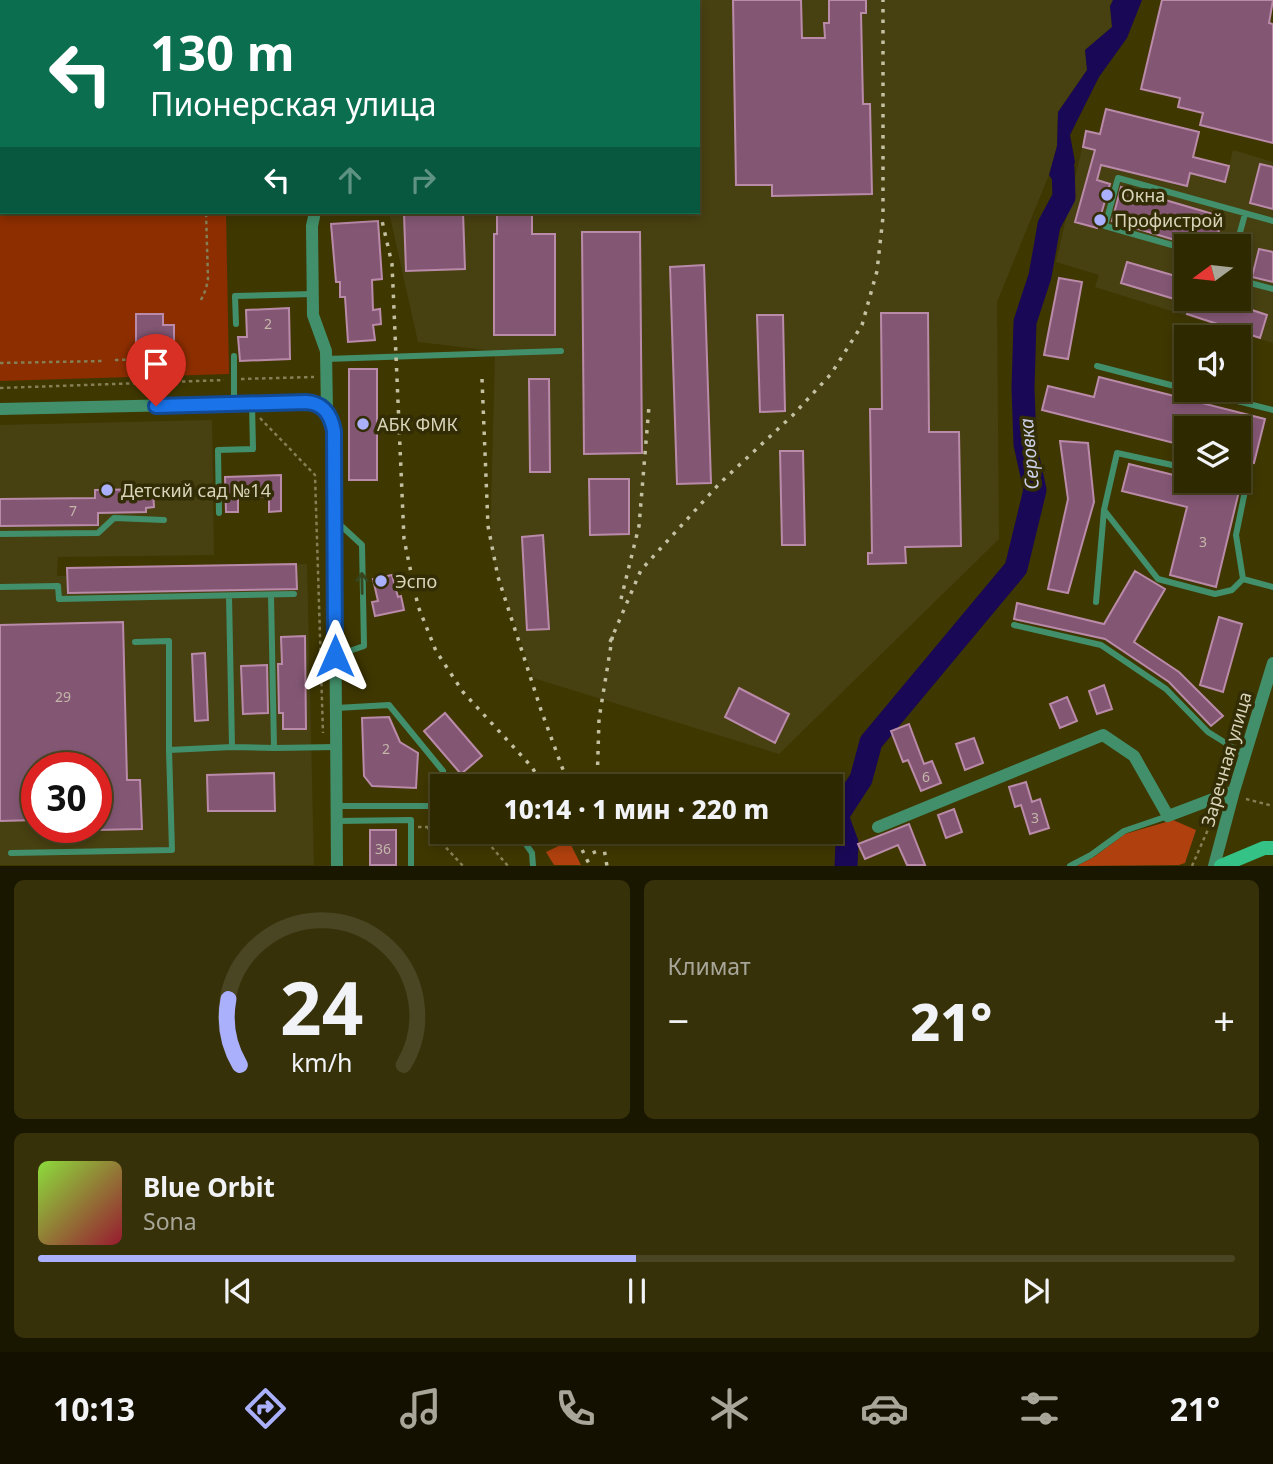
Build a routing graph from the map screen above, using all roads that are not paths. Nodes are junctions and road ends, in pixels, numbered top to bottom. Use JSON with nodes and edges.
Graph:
{"nodes":[{"id":1,"x":315,"y":214,"type":"edge"},
{"id":2,"x":1245,"y":214,"type":"junction"},
{"id":3,"x":1273,"y":221,"type":"edge"},
{"id":4,"x":1240,"y":234,"type":"edge"},
{"id":5,"x":1174,"y":246,"type":"edge"},
{"id":6,"x":1251,"y":283,"type":"edge"},
{"id":7,"x":1273,"y":289,"type":"edge"},
{"id":8,"x":313,"y":294,"type":"junction"},
{"id":9,"x":236,"y":324,"type":"dead end"},
{"id":10,"x":561,"y":351,"type":"dead end"},
{"id":11,"x":234,"y":356,"type":"dead end"},
{"id":12,"x":326,"y":359,"type":"junction"},
{"id":13,"x":1097,"y":366,"type":"dead end"},
{"id":14,"x":1174,"y":385,"type":"edge"},
{"id":15,"x":1241,"y":402,"type":"edge"},
{"id":16,"x":234,"y":405,"type":"junction"},
{"id":17,"x":0,"y":409,"type":"edge"},
{"id":18,"x":253,"y":410,"type":"junction"},
{"id":19,"x":1273,"y":410,"type":"edge"},
{"id":20,"x":327,"y":412,"type":"junction"},
{"id":21,"x":1174,"y":465,"type":"edge"},
{"id":22,"x":1245,"y":493,"type":"edge"},
{"id":23,"x":1104,"y":510,"type":"junction"},
{"id":24,"x":219,"y":513,"type":"dead end"},
{"id":25,"x":164,"y":520,"type":"dead end"},
{"id":26,"x":335,"y":520,"type":"junction"},
{"id":27,"x":0,"y":534,"type":"edge"},
{"id":28,"x":1243,"y":579,"type":"junction"},
{"id":29,"x":0,"y":587,"type":"edge"},
{"id":30,"x":1273,"y":587,"type":"edge"},
{"id":31,"x":293,"y":594,"type":"dead end"},
{"id":32,"x":271,"y":595,"type":"junction"},
{"id":33,"x":229,"y":596,"type":"junction"},
{"id":34,"x":1096,"y":602,"type":"dead end"},
{"id":35,"x":1014,"y":625,"type":"dead end"},
{"id":36,"x":135,"y":642,"type":"dead end"},
{"id":37,"x":335,"y":656,"type":"junction"},
{"id":38,"x":1273,"y":663,"type":"edge"},
{"id":39,"x":336,"y":708,"type":"junction"},
{"id":40,"x":233,"y":747,"type":"junction"},
{"id":41,"x":330,"y":747,"type":"junction"},
{"id":42,"x":274,"y":748,"type":"junction"},
{"id":43,"x":169,"y":750,"type":"junction"},
{"id":44,"x":1245,"y":755,"type":"junction"},
{"id":45,"x":443,"y":771,"type":"dead end"},
{"id":46,"x":1233,"y":793,"type":"junction"},
{"id":47,"x":337,"y":806,"type":"junction"},
{"id":48,"x":430,"y":806,"type":"edge"},
{"id":49,"x":1168,"y":816,"type":"junction"},
{"id":50,"x":337,"y":821,"type":"junction"},
{"id":51,"x":878,"y":827,"type":"dead end"},
{"id":52,"x":526,"y":844,"type":"edge"},
{"id":53,"x":1273,"y":848,"type":"edge"},
{"id":54,"x":11,"y":853,"type":"dead end"},
{"id":55,"x":337,"y":866,"type":"edge"},
{"id":56,"x":411,"y":866,"type":"edge"},
{"id":57,"x":533,"y":866,"type":"edge"},
{"id":58,"x":1070,"y":866,"type":"edge"},
{"id":59,"x":1214,"y":866,"type":"edge"},
{"id":60,"x":1221,"y":866,"type":"edge"}],
"edges":[{"from":1,"to":8,"type":"street"},
{"from":2,"to":3,"type":"lane"},
{"from":2,"to":4,"type":"lane"},
{"from":2,"to":5,"type":"lane"},
{"from":6,"to":7,"type":"lane"},
{"from":8,"to":9,"type":"lane"},
{"from":8,"to":12,"type":"street"},
{"from":10,"to":12,"type":"lane"},
{"from":11,"to":16,"type":"lane"},
{"from":12,"to":20,"type":"street"},
{"from":13,"to":14,"type":"lane"},
{"from":15,"to":19,"type":"lane"},
{"from":16,"to":17,"type":"street"},
{"from":16,"to":18,"type":"street"},
{"from":18,"to":20,"type":"street"},
{"from":18,"to":24,"type":"lane"},
{"from":20,"to":26,"type":"street"},
{"from":21,"to":23,"type":"lane"},
{"from":22,"to":28,"type":"lane"},
{"from":23,"to":28,"type":"lane"},
{"from":23,"to":34,"type":"lane"},
{"from":25,"to":27,"type":"lane"},
{"from":26,"to":37,"type":"street"},
{"from":37,"to":26,"type":"lane","one_way":true},
{"from":28,"to":30,"type":"lane"},
{"from":29,"to":33,"type":"lane"},
{"from":31,"to":32,"type":"lane"},
{"from":32,"to":33,"type":"lane"},
{"from":32,"to":42,"type":"lane"},
{"from":33,"to":40,"type":"lane"},
{"from":35,"to":44,"type":"lane"},
{"from":36,"to":43,"type":"lane"},
{"from":37,"to":39,"type":"street"},
{"from":38,"to":44,"type":"street","name":"Заречная улица"},
{"from":39,"to":41,"type":"street"},
{"from":39,"to":45,"type":"lane"},
{"from":40,"to":42,"type":"lane"},
{"from":40,"to":43,"type":"lane"},
{"from":41,"to":42,"type":"lane"},
{"from":41,"to":47,"type":"street"},
{"from":43,"to":54,"type":"lane"},
{"from":44,"to":46,"type":"street","name":"Заречная улица"},
{"from":46,"to":49,"type":"street"},
{"from":46,"to":59,"type":"street","name":"Заречная улица"},
{"from":47,"to":48,"type":"lane"},
{"from":47,"to":50,"type":"street"},
{"from":49,"to":51,"type":"street"},
{"from":49,"to":58,"type":"lane"},
{"from":50,"to":55,"type":"street"},
{"from":50,"to":56,"type":"lane"},
{"from":52,"to":57,"type":"lane"},
{"from":53,"to":60,"type":"main road"}]}
